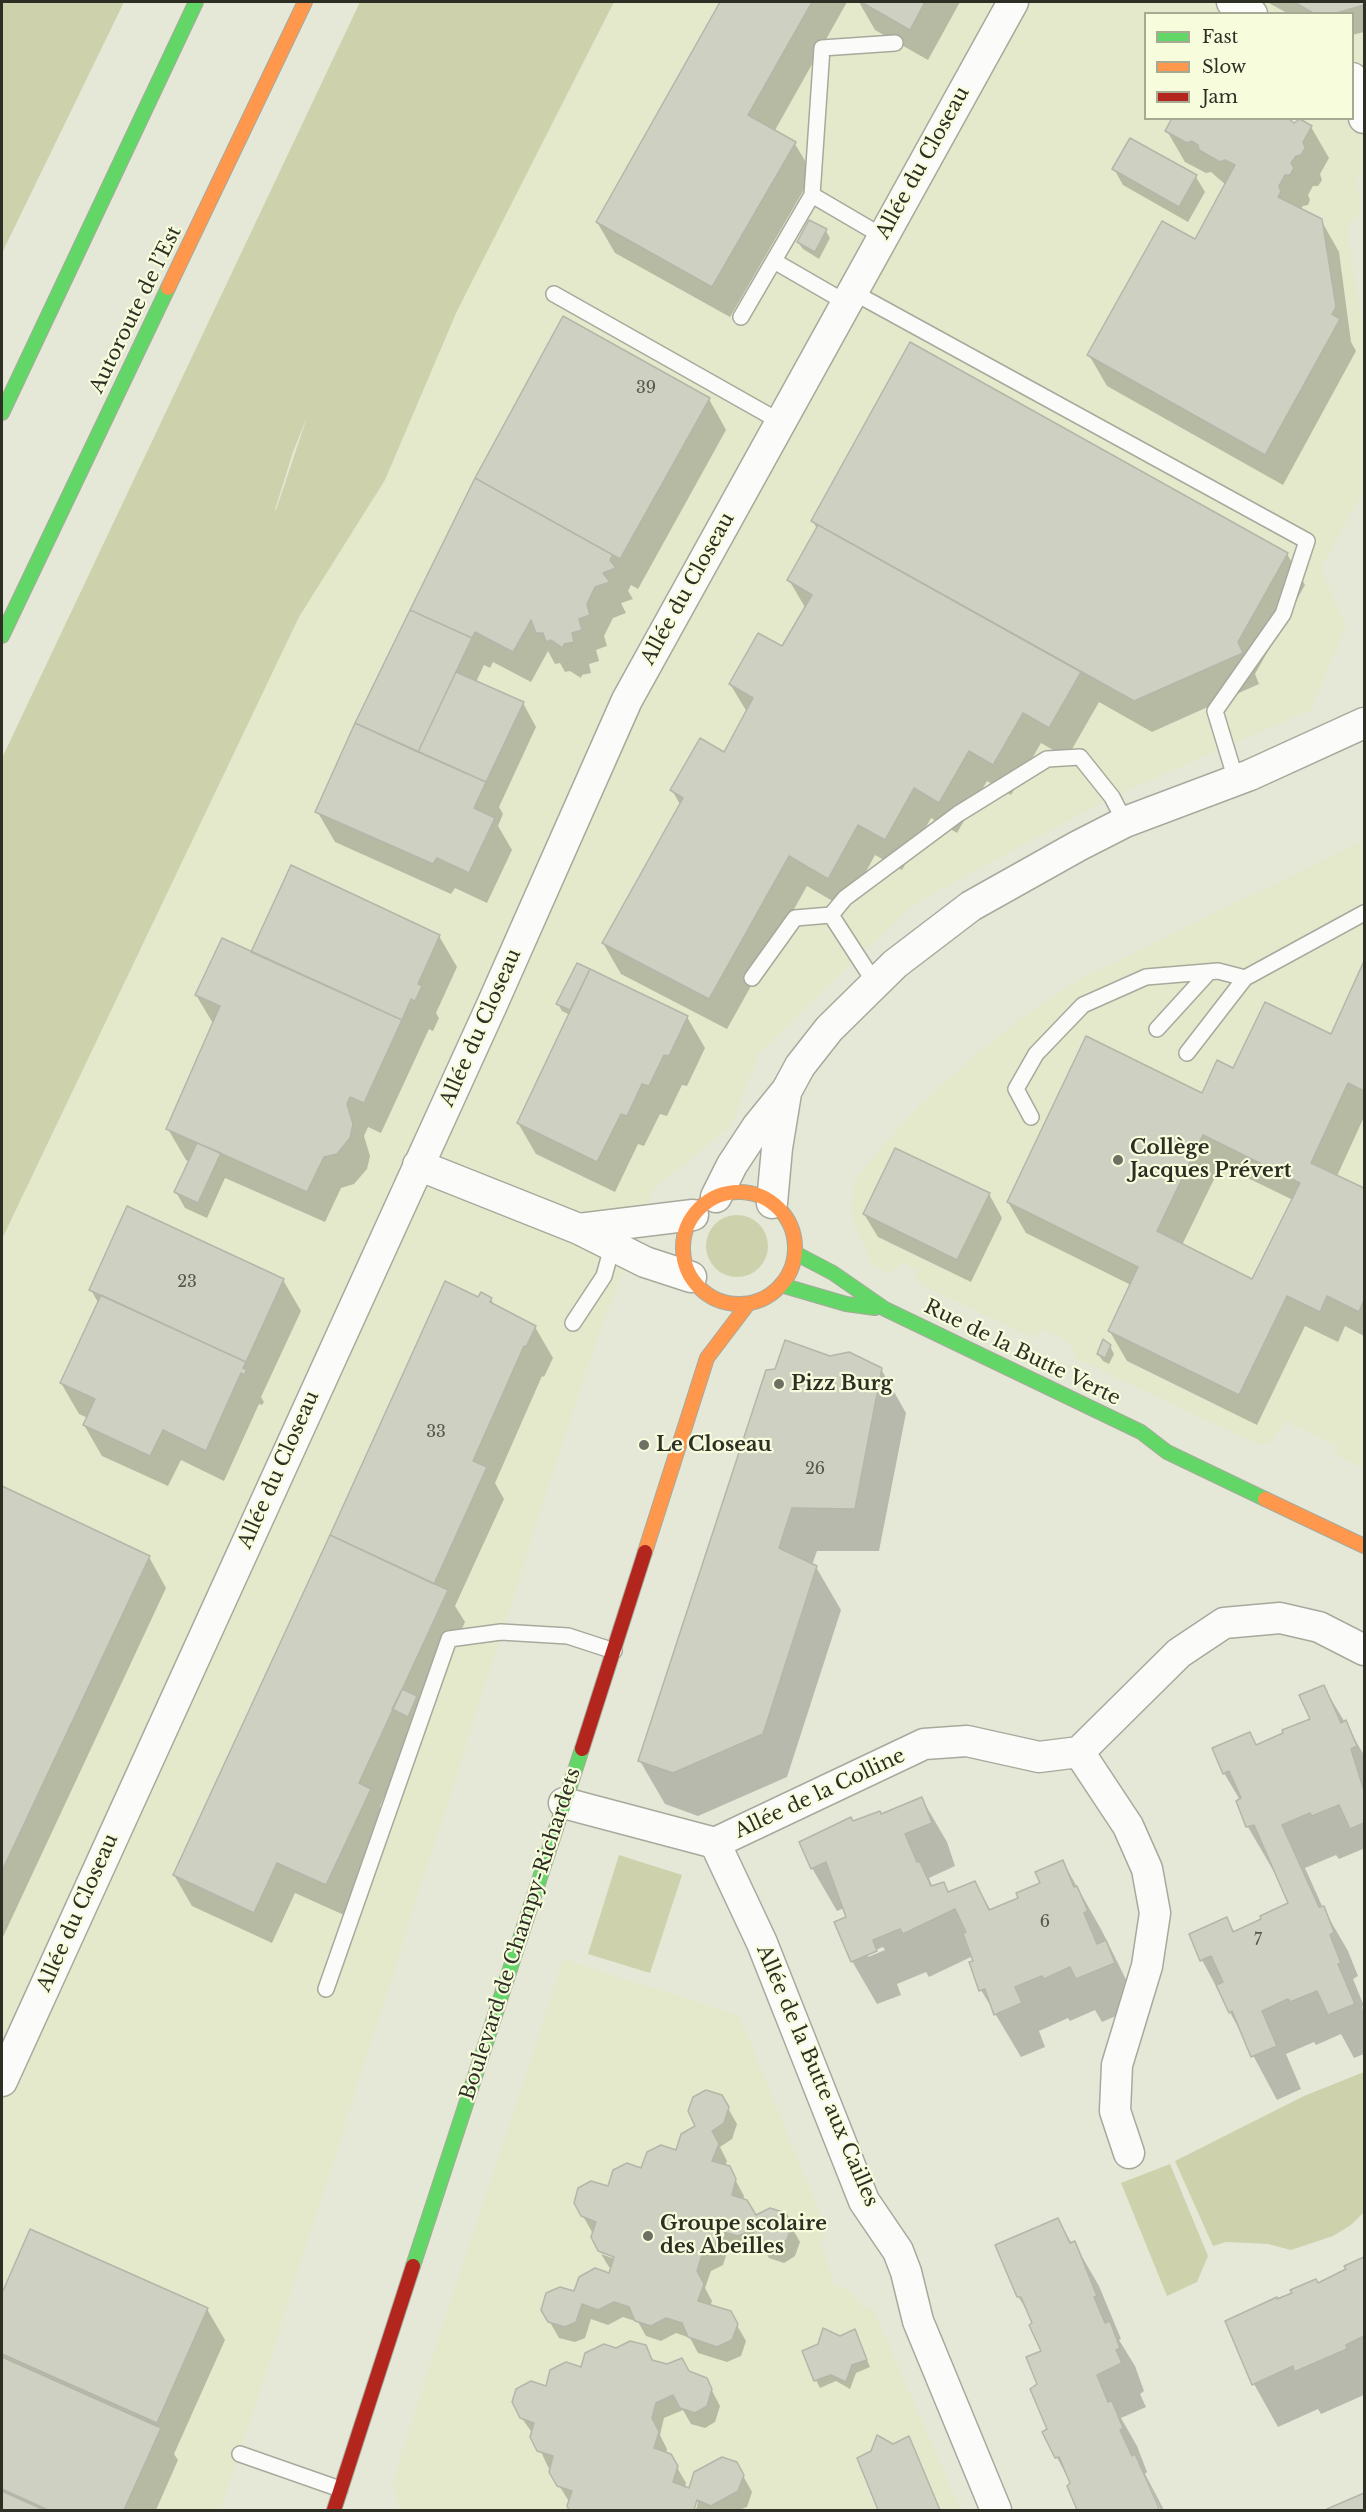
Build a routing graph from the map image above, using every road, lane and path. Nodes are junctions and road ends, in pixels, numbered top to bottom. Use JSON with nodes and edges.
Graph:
{"nodes":[{"id":1,"x":196,"y":2,"type":"edge"},
{"id":2,"x":305,"y":2,"type":"edge"},
{"id":3,"x":1013,"y":2,"type":"edge"},
{"id":4,"x":1232,"y":2,"type":"edge"},
{"id":5,"x":1249,"y":12,"type":"edge"},
{"id":6,"x":895,"y":43,"type":"dead end"},
{"id":7,"x":1354,"y":80,"type":"edge"},
{"id":8,"x":1365,"y":118,"type":"edge"},
{"id":9,"x":812,"y":195,"type":"junction"},
{"id":10,"x":882,"y":236,"type":"junction"},
{"id":11,"x":774,"y":261,"type":"junction"},
{"id":12,"x":554,"y":294,"type":"dead end"},
{"id":13,"x":848,"y":297,"type":"junction"},
{"id":14,"x":741,"y":316,"type":"dead end"},
{"id":15,"x":2,"y":413,"type":"edge"},
{"id":16,"x":779,"y":421,"type":"junction"},
{"id":17,"x":2,"y":636,"type":"edge"},
{"id":18,"x":1365,"y":723,"type":"edge"},
{"id":19,"x":1236,"y":780,"type":"junction"},
{"id":20,"x":1125,"y":822,"type":"junction"},
{"id":21,"x":1365,"y":913,"type":"edge"},
{"id":22,"x":831,"y":915,"type":"junction"},
{"id":23,"x":1209,"y":972,"type":"junction"},
{"id":24,"x":752,"y":978,"type":"dead end"},
{"id":25,"x":1245,"y":978,"type":"junction"},
{"id":26,"x":875,"y":983,"type":"junction"},
{"id":27,"x":1157,"y":1029,"type":"dead end"},
{"id":28,"x":1187,"y":1053,"type":"dead end"},
{"id":29,"x":787,"y":1090,"type":"junction"},
{"id":30,"x":1031,"y":1117,"type":"dead end"},
{"id":31,"x":418,"y":1165,"type":"junction"},
{"id":32,"x":772,"y":1203,"type":"junction"},
{"id":33,"x":705,"y":1206,"type":"junction"},
{"id":34,"x":579,"y":1229,"type":"junction"},
{"id":35,"x":612,"y":1248,"type":"junction"},
{"id":36,"x":795,"y":1253,"type":"junction"},
{"id":37,"x":781,"y":1285,"type":"junction"},
{"id":38,"x":699,"y":1290,"type":"junction"},
{"id":39,"x":748,"y":1304,"type":"junction"},
{"id":40,"x":885,"y":1309,"type":"junction"},
{"id":41,"x":573,"y":1323,"type":"dead end"},
{"id":42,"x":705,"y":1336,"type":"dead end"},
{"id":43,"x":707,"y":1358,"type":"junction"},
{"id":44,"x":1141,"y":1432,"type":"junction"},
{"id":45,"x":1173,"y":1438,"type":"dead end"},
{"id":46,"x":1365,"y":1546,"type":"edge"},
{"id":47,"x":1365,"y":1650,"type":"edge"},
{"id":48,"x":614,"y":1651,"type":"junction"},
{"id":49,"x":1079,"y":1752,"type":"junction"},
{"id":50,"x":564,"y":1803,"type":"junction"},
{"id":51,"x":715,"y":1843,"type":"junction"},
{"id":52,"x":326,"y":1989,"type":"dead end"},
{"id":53,"x":2,"y":2081,"type":"edge"},
{"id":54,"x":1129,"y":2153,"type":"dead end"},
{"id":55,"x":240,"y":2454,"type":"dead end"},
{"id":56,"x":340,"y":2488,"type":"junction"},
{"id":57,"x":334,"y":2511,"type":"edge"},
{"id":58,"x":996,"y":2511,"type":"edge"}],
"edges":[{"from":1,"to":15,"type":"main road"},
{"from":2,"to":17,"type":"main road","name":"Autoroute de l’Est"},
{"from":3,"to":10,"type":"street","name":"Allée du Closeau"},
{"from":4,"to":5,"type":"street"},
{"from":6,"to":9,"type":"lane"},
{"from":7,"to":8,"type":"street"},
{"from":9,"to":10,"type":"lane"},
{"from":9,"to":11,"type":"lane"},
{"from":10,"to":13,"type":"street","name":"Allée du Closeau"},
{"from":11,"to":13,"type":"lane"},
{"from":11,"to":14,"type":"lane"},
{"from":12,"to":16,"type":"lane"},
{"from":13,"to":16,"type":"street","name":"Allée du Closeau"},
{"from":13,"to":19,"type":"lane"},
{"from":16,"to":31,"type":"street","name":"Allée du Closeau"},
{"from":18,"to":19,"type":"street"},
{"from":19,"to":20,"type":"street"},
{"from":20,"to":22,"type":"lane"},
{"from":20,"to":26,"type":"street"},
{"from":21,"to":25,"type":"lane"},
{"from":22,"to":24,"type":"lane"},
{"from":22,"to":26,"type":"lane"},
{"from":23,"to":25,"type":"lane"},
{"from":23,"to":27,"type":"lane"},
{"from":23,"to":30,"type":"lane"},
{"from":25,"to":28,"type":"lane"},
{"from":26,"to":29,"type":"street"},
{"from":29,"to":32,"type":"street"},
{"from":29,"to":33,"type":"street"},
{"from":31,"to":34,"type":"street"},
{"from":31,"to":53,"type":"street","name":"Allée du Closeau"},
{"from":32,"to":33,"type":"main road"},
{"from":32,"to":36,"type":"main road"},
{"from":33,"to":34,"type":"street"},
{"from":33,"to":38,"type":"main road"},
{"from":34,"to":35,"type":"street"},
{"from":35,"to":38,"type":"street"},
{"from":35,"to":41,"type":"lane"},
{"from":36,"to":37,"type":"main road"},
{"from":36,"to":40,"type":"main road","name":"Rue de la Butte Verte"},
{"from":37,"to":39,"type":"main road"},
{"from":37,"to":40,"type":"main road","name":"Rue de la Butte Verte"},
{"from":38,"to":39,"type":"main road"},
{"from":39,"to":43,"type":"main road","name":"Boulevard de Champy-Richardets"},
{"from":40,"to":44,"type":"main road","name":"Rue de la Butte Verte"},
{"from":42,"to":43,"type":"main road","name":"Boulevard de Champy-Richardets"},
{"from":43,"to":48,"type":"main road","name":"Boulevard de Champy-Richardets"},
{"from":44,"to":45,"type":"main road","name":"Rue de la Butte Verte"},
{"from":44,"to":46,"type":"main road","name":"Rue de la Butte Verte"},
{"from":47,"to":49,"type":"street"},
{"from":48,"to":50,"type":"main road","name":"Boulevard de Champy-Richardets"},
{"from":48,"to":52,"type":"lane"},
{"from":49,"to":51,"type":"street","name":"Allée de la Colline"},
{"from":49,"to":54,"type":"street"},
{"from":50,"to":51,"type":"street","name":"Allée de la Colline"},
{"from":50,"to":56,"type":"main road","name":"Boulevard de Champy-Richardets"},
{"from":51,"to":58,"type":"street","name":"Allée de la Butte aux Cailles"},
{"from":55,"to":56,"type":"lane"},
{"from":56,"to":57,"type":"main road","name":"Boulevard de Champy-Richardets"}]}
